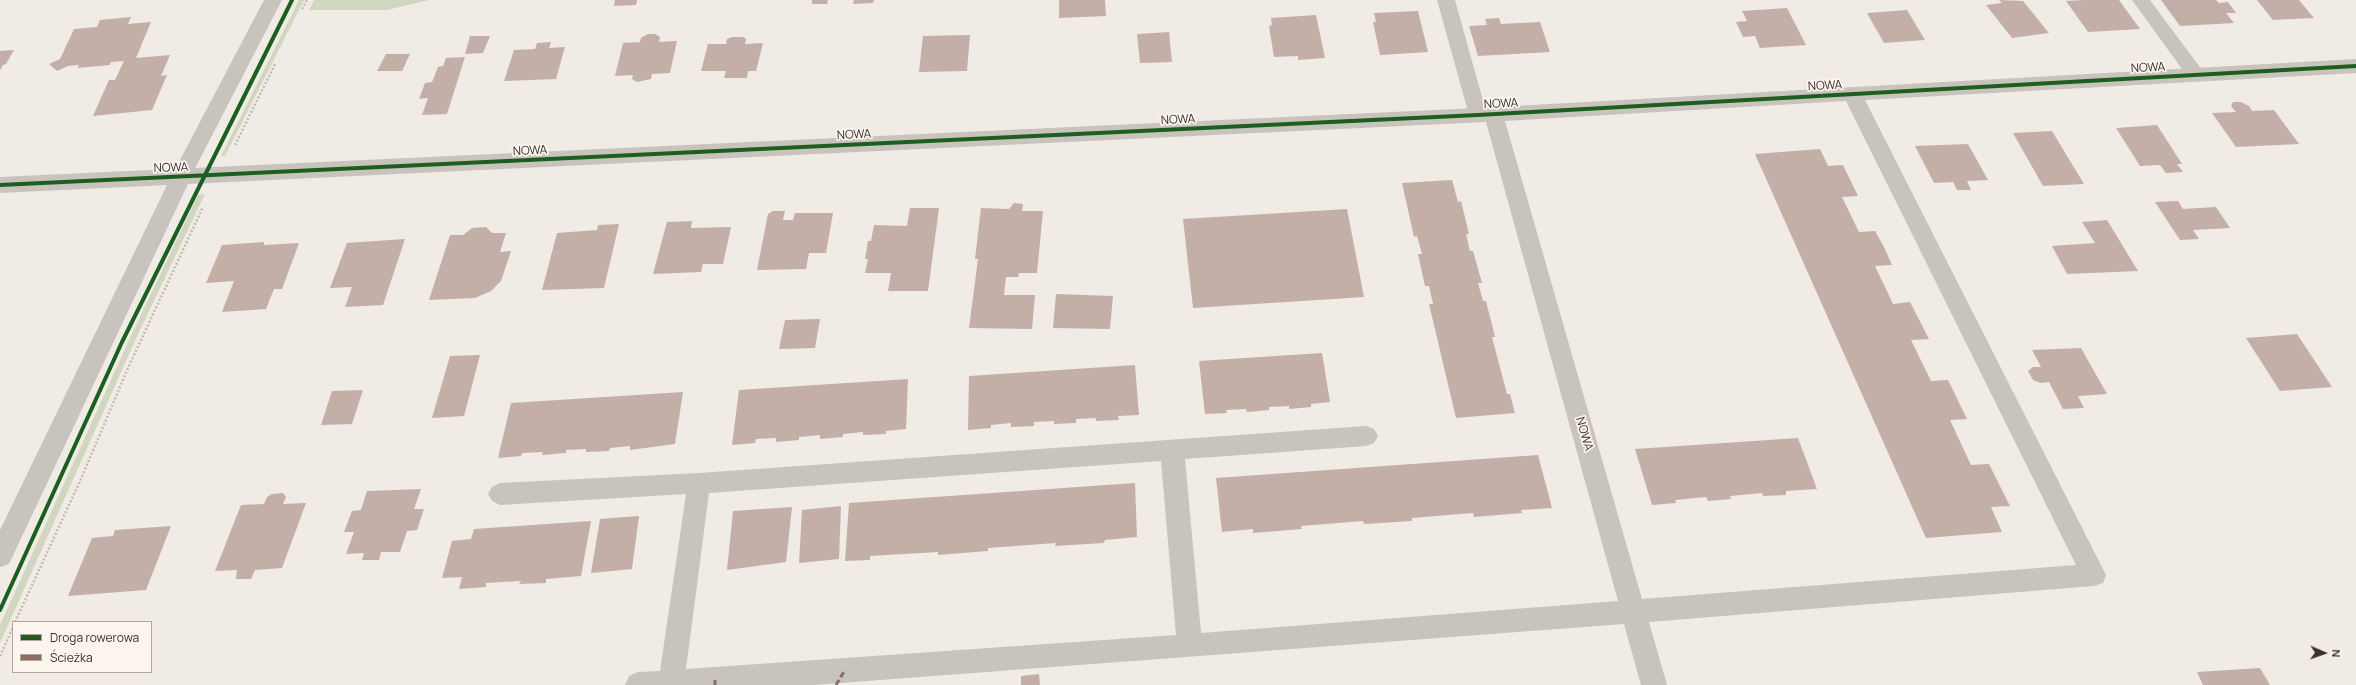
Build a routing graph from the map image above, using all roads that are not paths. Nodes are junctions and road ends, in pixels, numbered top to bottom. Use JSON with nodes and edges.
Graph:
{"nodes":[{"id":1,"x":273,"y":0,"type":"edge"},
{"id":2,"x":1446,"y":0,"type":"edge"},
{"id":3,"x":2141,"y":0,"type":"edge"},
{"id":4,"x":2356,"y":66,"type":"edge"},
{"id":5,"x":2196,"y":75,"type":"junction"},
{"id":6,"x":1852,"y":94,"type":"junction"},
{"id":7,"x":1486,"y":115,"type":"junction"},
{"id":8,"x":181,"y":177,"type":"junction"},
{"id":9,"x":0,"y":185,"type":"edge"},
{"id":10,"x":1366,"y":436,"type":"dead end"},
{"id":11,"x":1172,"y":450,"type":"junction"},
{"id":12,"x":699,"y":483,"type":"junction"},
{"id":13,"x":500,"y":494,"type":"dead end"},
{"id":14,"x":0,"y":556,"type":"edge"},
{"id":15,"x":1633,"y":610,"type":"junction"},
{"id":16,"x":1190,"y":646,"type":"junction"},
{"id":17,"x":671,"y":683,"type":"junction"},
{"id":18,"x":638,"y":685,"type":"edge"},
{"id":19,"x":1654,"y":685,"type":"edge"}],
"edges":[{"from":1,"to":8,"type":"lane"},
{"from":2,"to":7,"type":"lane"},
{"from":3,"to":5,"type":"lane"},
{"from":4,"to":5,"type":"street","name":"NOWA"},
{"from":5,"to":6,"type":"street","name":"NOWA"},
{"from":6,"to":7,"type":"street","name":"NOWA"},
{"from":6,"to":15,"type":"street"},
{"from":7,"to":8,"type":"street","name":"NOWA"},
{"from":7,"to":15,"type":"street","name":"NOWA"},
{"from":8,"to":9,"type":"street","name":"NOWA"},
{"from":8,"to":14,"type":"street"},
{"from":10,"to":11,"type":"street"},
{"from":11,"to":12,"type":"street"},
{"from":11,"to":16,"type":"street"},
{"from":12,"to":13,"type":"street"},
{"from":12,"to":17,"type":"street"},
{"from":15,"to":16,"type":"street"},
{"from":15,"to":19,"type":"street","name":"NOWA"},
{"from":16,"to":17,"type":"street"},
{"from":17,"to":18,"type":"street"}]}
